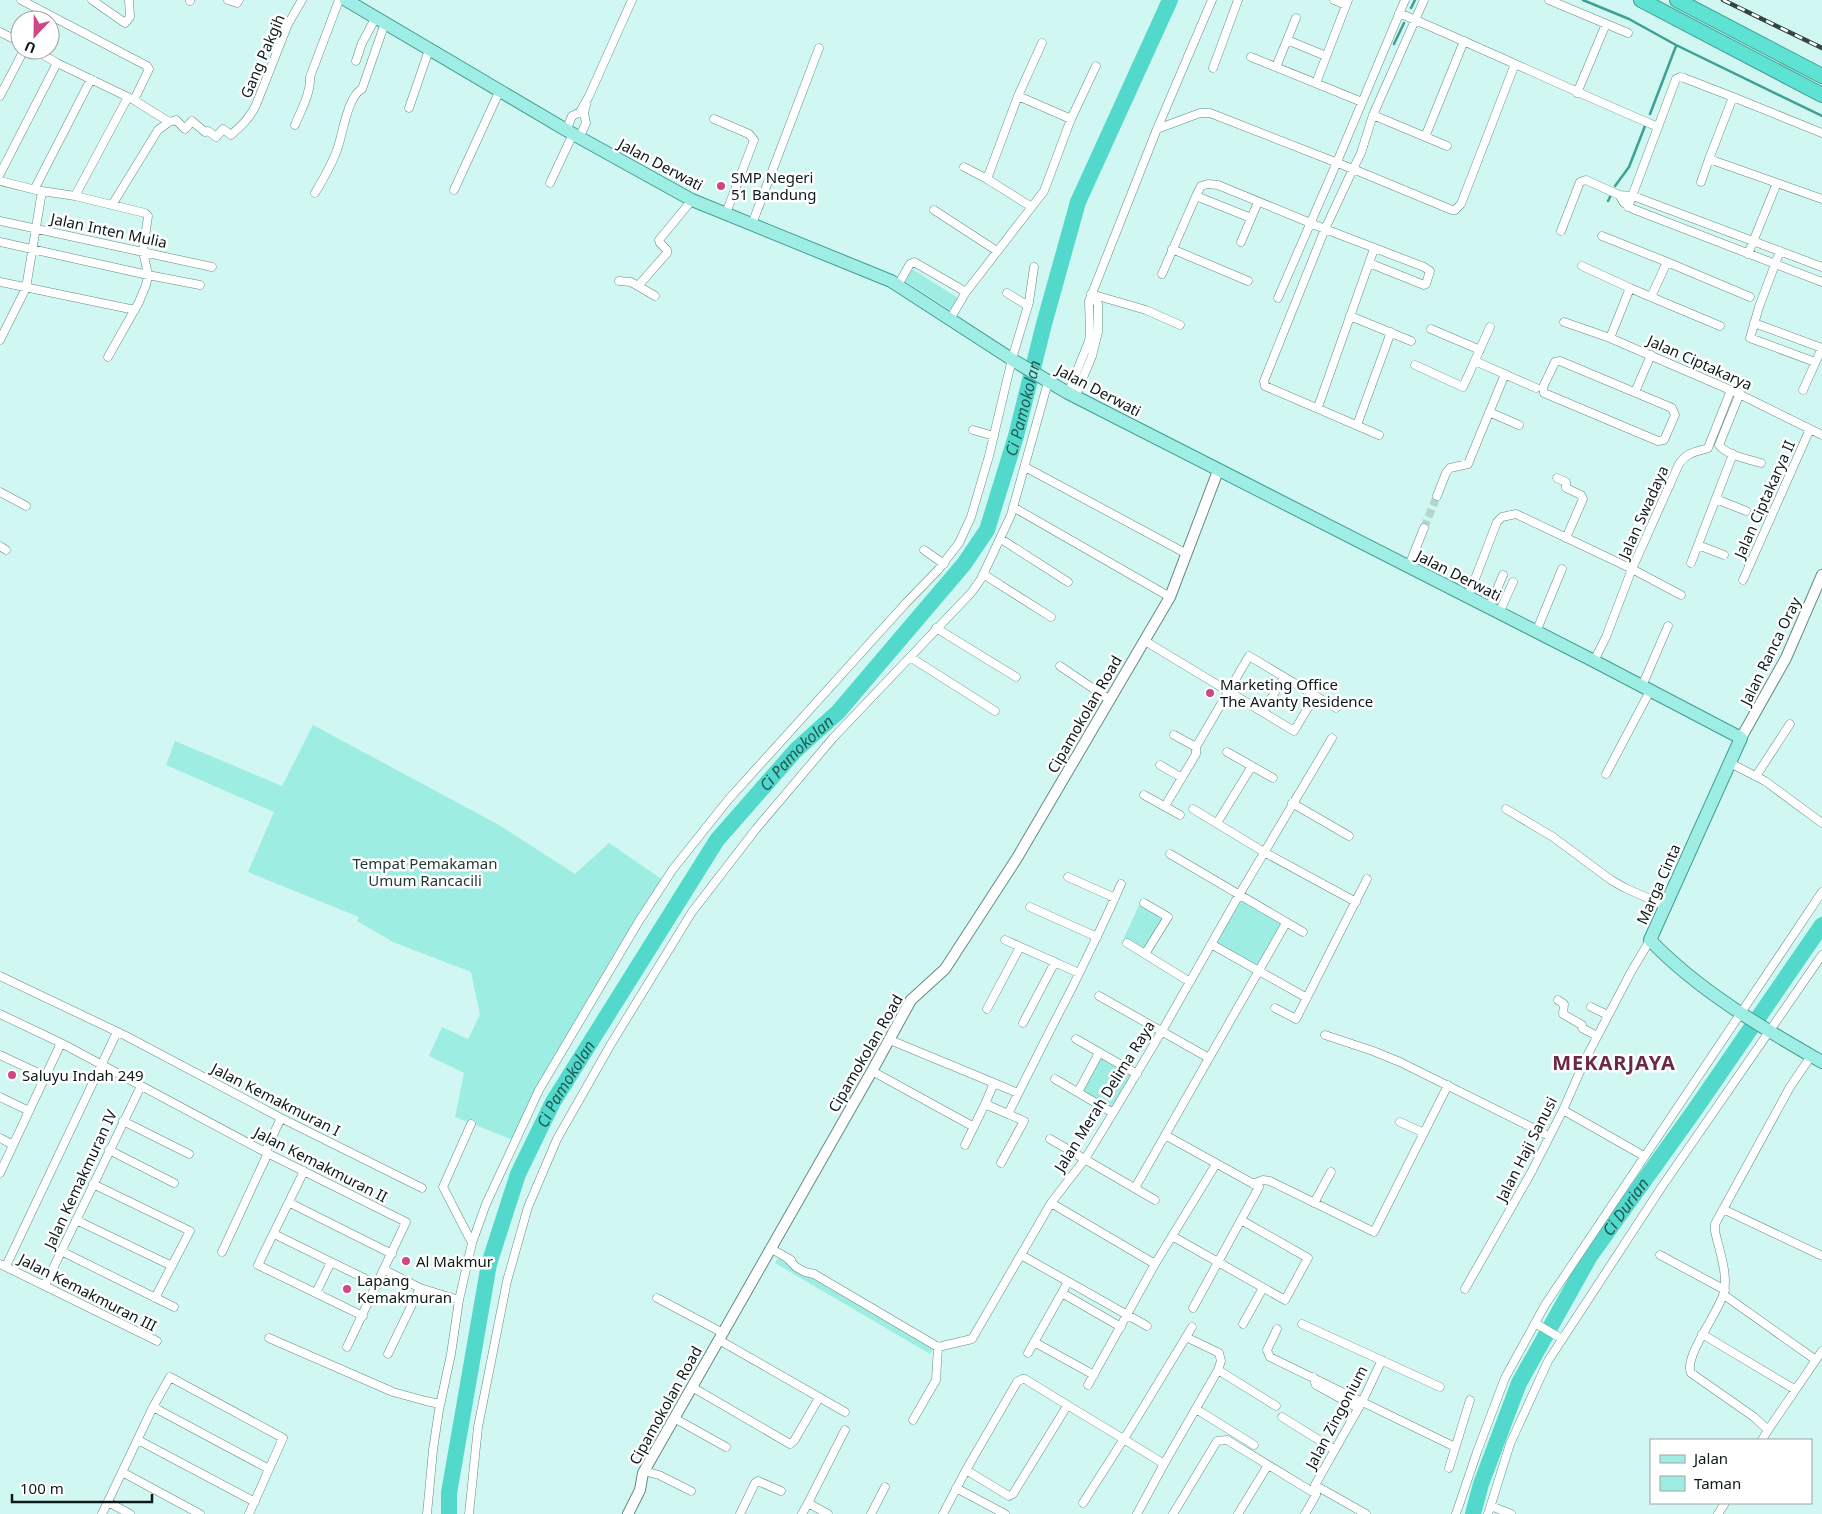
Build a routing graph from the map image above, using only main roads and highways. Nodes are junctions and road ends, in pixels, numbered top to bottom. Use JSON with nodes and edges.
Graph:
{"nodes":[{"id":1,"x":346,"y":0,"type":"edge"},
{"id":2,"x":1641,"y":0,"type":"edge"},
{"id":3,"x":1677,"y":0,"type":"edge"},
{"id":4,"x":1822,"y":76,"type":"edge"},
{"id":5,"x":1822,"y":95,"type":"edge"},
{"id":6,"x":1741,"y":738,"type":"joint"},
{"id":7,"x":1816,"y":1059,"type":"edge"}],
"edges":[{"from":1,"to":6,"type":"main road","name":"Jalan Derwati"},
{"from":2,"to":5,"type":"highway"},
{"from":3,"to":4,"type":"highway"},
{"from":6,"to":7,"type":"main road","name":"Marga Cinta"}]}
